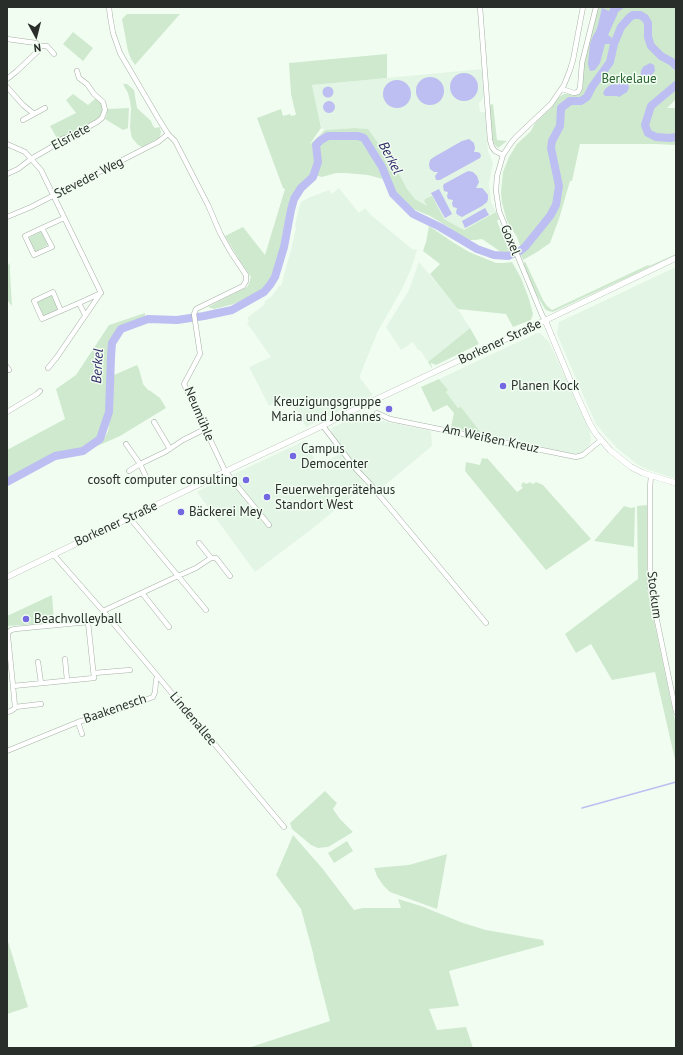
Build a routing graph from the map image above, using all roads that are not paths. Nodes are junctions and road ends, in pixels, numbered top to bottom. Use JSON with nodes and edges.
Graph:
{"nodes":[{"id":1,"x":109,"y":7,"type":"edge"},
{"id":2,"x":480,"y":7,"type":"edge"},
{"id":3,"x":584,"y":7,"type":"edge"},
{"id":4,"x":596,"y":7,"type":"edge"},
{"id":5,"x":7,"y":39,"type":"edge"},
{"id":6,"x":40,"y":46,"type":"junction"},
{"id":7,"x":54,"y":54,"type":"dead end"},
{"id":8,"x":77,"y":71,"type":"dead end"},
{"id":9,"x":7,"y":79,"type":"edge"},
{"id":10,"x":7,"y":87,"type":"edge"},
{"id":11,"x":562,"y":89,"type":"junction"},
{"id":12,"x":45,"y":108,"type":"dead end"},
{"id":13,"x":34,"y":114,"type":"junction"},
{"id":14,"x":23,"y":120,"type":"dead end"},
{"id":15,"x":168,"y":134,"type":"junction"},
{"id":16,"x":7,"y":144,"type":"edge"},
{"id":17,"x":503,"y":155,"type":"junction"},
{"id":18,"x":31,"y":158,"type":"junction"},
{"id":19,"x":7,"y":174,"type":"edge"},
{"id":20,"x":54,"y":195,"type":"junction"},
{"id":21,"x":7,"y":217,"type":"edge"},
{"id":22,"x":64,"y":218,"type":"junction"},
{"id":23,"x":42,"y":228,"type":"junction"},
{"id":24,"x":676,"y":258,"type":"edge"},
{"id":25,"x":101,"y":292,"type":"junction"},
{"id":26,"x":79,"y":303,"type":"junction"},
{"id":27,"x":62,"y":311,"type":"junction"},
{"id":28,"x":85,"y":315,"type":"junction"},
{"id":29,"x":545,"y":320,"type":"junction"},
{"id":30,"x":48,"y":368,"type":"dead end"},
{"id":31,"x":40,"y":391,"type":"dead end"},
{"id":32,"x":7,"y":412,"type":"edge"},
{"id":33,"x":377,"y":413,"type":"dead end"},
{"id":34,"x":154,"y":422,"type":"dead end"},
{"id":35,"x":323,"y":426,"type":"junction"},
{"id":36,"x":205,"y":429,"type":"junction"},
{"id":37,"x":601,"y":440,"type":"junction"},
{"id":38,"x":126,"y":444,"type":"dead end"},
{"id":39,"x":170,"y":449,"type":"junction"},
{"id":40,"x":140,"y":464,"type":"junction"},
{"id":41,"x":128,"y":471,"type":"dead end"},
{"id":42,"x":226,"y":471,"type":"junction"},
{"id":43,"x":651,"y":476,"type":"junction"},
{"id":44,"x":148,"y":481,"type":"dead end"},
{"id":45,"x":676,"y":483,"type":"edge"},
{"id":46,"x":129,"y":517,"type":"junction"},
{"id":47,"x":269,"y":524,"type":"dead end"},
{"id":48,"x":199,"y":543,"type":"dead end"},
{"id":49,"x":53,"y":554,"type":"junction"},
{"id":50,"x":211,"y":558,"type":"junction"},
{"id":51,"x":178,"y":576,"type":"junction"},
{"id":52,"x":230,"y":576,"type":"dead end"},
{"id":53,"x":7,"y":577,"type":"edge"},
{"id":54,"x":142,"y":593,"type":"junction"},
{"id":55,"x":206,"y":610,"type":"dead end"},
{"id":56,"x":103,"y":611,"type":"junction"},
{"id":57,"x":486,"y":623,"type":"dead end"},
{"id":58,"x":169,"y":627,"type":"dead end"},
{"id":59,"x":9,"y":655,"type":"edge"},
{"id":60,"x":65,"y":659,"type":"dead end"},
{"id":61,"x":38,"y":662,"type":"dead end"},
{"id":62,"x":130,"y":670,"type":"dead end"},
{"id":63,"x":94,"y":673,"type":"junction"},
{"id":64,"x":158,"y":677,"type":"junction"},
{"id":65,"x":67,"y":680,"type":"junction"},
{"id":66,"x":41,"y":683,"type":"junction"},
{"id":67,"x":13,"y":686,"type":"junction"},
{"id":68,"x":41,"y":704,"type":"dead end"},
{"id":69,"x":15,"y":707,"type":"junction"},
{"id":70,"x":7,"y":712,"type":"edge"},
{"id":71,"x":676,"y":712,"type":"edge"},
{"id":72,"x":78,"y":722,"type":"junction"},
{"id":73,"x":82,"y":734,"type":"dead end"},
{"id":74,"x":7,"y":751,"type":"edge"},
{"id":75,"x":284,"y":826,"type":"dead end"}],
"edges":[{"from":1,"to":15,"type":"street"},
{"from":2,"to":17,"type":"street"},
{"from":3,"to":11,"type":"street","name":"Goxel"},
{"from":4,"to":11,"type":"street"},
{"from":5,"to":6,"type":"street"},
{"from":6,"to":7,"type":"street"},
{"from":6,"to":9,"type":"street"},
{"from":8,"to":18,"type":"street","name":"Elsriete"},
{"from":10,"to":13,"type":"street"},
{"from":11,"to":17,"type":"street","name":"Goxel"},
{"from":12,"to":13,"type":"street"},
{"from":13,"to":14,"type":"street"},
{"from":15,"to":20,"type":"street","name":"Steveder Weg"},
{"from":15,"to":36,"type":"street","name":"Neumühle"},
{"from":16,"to":18,"type":"street"},
{"from":17,"to":29,"type":"street","name":"Goxel"},
{"from":18,"to":19,"type":"street"},
{"from":18,"to":20,"type":"street"},
{"from":20,"to":21,"type":"street","name":"Steveder Weg"},
{"from":20,"to":22,"type":"street"},
{"from":22,"to":23,"type":"street"},
{"from":22,"to":25,"type":"street"},
{"from":23,"to":23,"type":"street"},
{"from":24,"to":29,"type":"street","name":"Borkener Straße"},
{"from":25,"to":26,"type":"street"},
{"from":25,"to":28,"type":"street"},
{"from":26,"to":27,"type":"street"},
{"from":26,"to":28,"type":"street"},
{"from":27,"to":27,"type":"street"},
{"from":28,"to":30,"type":"street"},
{"from":29,"to":35,"type":"street","name":"Borkener Straße"},
{"from":29,"to":37,"type":"street"},
{"from":31,"to":32,"type":"street"},
{"from":33,"to":37,"type":"street","name":"Am Weißen Kreuz"},
{"from":34,"to":39,"type":"street"},
{"from":35,"to":42,"type":"street","name":"Borkener Straße"},
{"from":35,"to":57,"type":"street"},
{"from":36,"to":39,"type":"street"},
{"from":36,"to":42,"type":"street","name":"Neumühle"},
{"from":37,"to":43,"type":"street"},
{"from":38,"to":40,"type":"street"},
{"from":39,"to":40,"type":"street"},
{"from":40,"to":41,"type":"street"},
{"from":40,"to":44,"type":"street"},
{"from":42,"to":46,"type":"street","name":"Borkener Straße"},
{"from":42,"to":47,"type":"street"},
{"from":43,"to":45,"type":"street"},
{"from":43,"to":71,"type":"street","name":"Stockum"},
{"from":46,"to":49,"type":"street","name":"Borkener Straße"},
{"from":46,"to":51,"type":"street"},
{"from":48,"to":50,"type":"street"},
{"from":49,"to":53,"type":"street","name":"Borkener Straße"},
{"from":49,"to":56,"type":"street","name":"Lindenallee"},
{"from":50,"to":51,"type":"street"},
{"from":50,"to":52,"type":"street"},
{"from":51,"to":54,"type":"street"},
{"from":51,"to":55,"type":"street"},
{"from":54,"to":56,"type":"street"},
{"from":54,"to":58,"type":"street"},
{"from":56,"to":64,"type":"street","name":"Lindenallee"},
{"from":59,"to":63,"type":"street"},
{"from":59,"to":67,"type":"street"},
{"from":60,"to":65,"type":"street"},
{"from":61,"to":66,"type":"street"},
{"from":62,"to":63,"type":"street"},
{"from":63,"to":65,"type":"street"},
{"from":64,"to":72,"type":"street","name":"Baakenesch"},
{"from":64,"to":75,"type":"street","name":"Lindenallee"},
{"from":65,"to":66,"type":"street"},
{"from":66,"to":67,"type":"street"},
{"from":67,"to":69,"type":"street"},
{"from":68,"to":69,"type":"street"},
{"from":69,"to":70,"type":"street"},
{"from":72,"to":73,"type":"street","name":"Baakenesch"},
{"from":72,"to":74,"type":"street","name":"Baakenesch"}]}
